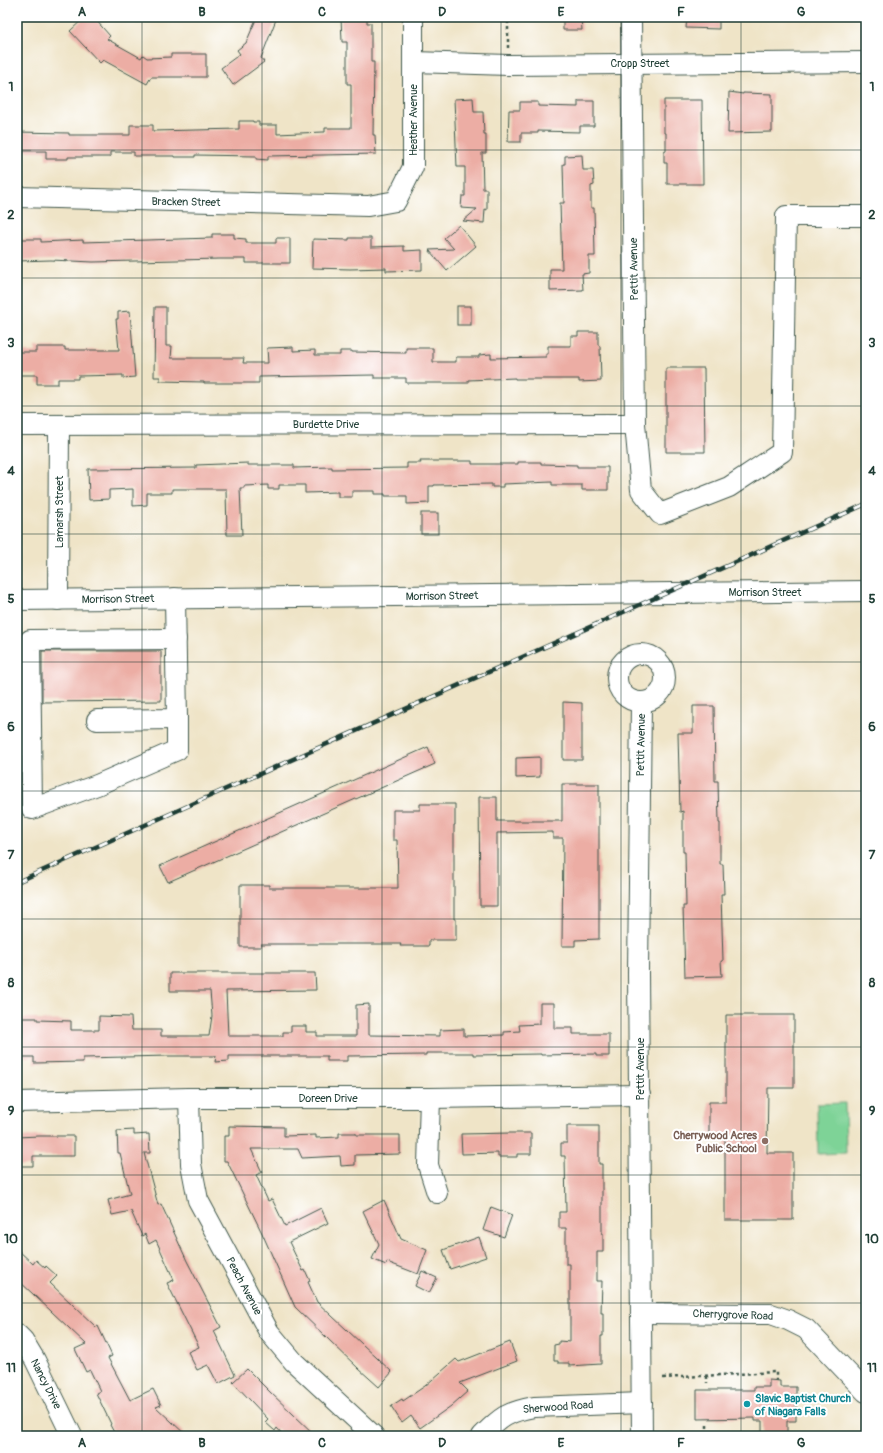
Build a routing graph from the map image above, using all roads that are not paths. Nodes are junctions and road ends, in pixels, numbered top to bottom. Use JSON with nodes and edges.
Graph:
{"nodes":[{"id":1,"x":414,"y":17,"type":"edge"},
{"id":2,"x":631,"y":17,"type":"edge"},
{"id":3,"x":414,"y":62,"type":"junction"},
{"id":4,"x":866,"y":62,"type":"edge"},
{"id":5,"x":631,"y":63,"type":"junction"},
{"id":6,"x":17,"y":197,"type":"edge"},
{"id":7,"x":354,"y":206,"type":"joint"},
{"id":8,"x":866,"y":216,"type":"edge"},
{"id":9,"x":635,"y":424,"type":"junction"},
{"id":10,"x":17,"y":425,"type":"edge"},
{"id":11,"x":59,"y":425,"type":"junction"},
{"id":12,"x":866,"y":591,"type":"edge"},
{"id":13,"x":175,"y":598,"type":"junction"},
{"id":14,"x":17,"y":600,"type":"edge"},
{"id":15,"x":58,"y":600,"type":"junction"},
{"id":16,"x":176,"y":639,"type":"junction"},
{"id":17,"x":641,"y":702,"type":"dead end"},
{"id":18,"x":97,"y":720,"type":"dead end"},
{"id":19,"x":177,"y":720,"type":"junction"},
{"id":20,"x":640,"y":1095,"type":"junction"},
{"id":21,"x":189,"y":1098,"type":"junction"},
{"id":22,"x":430,"y":1098,"type":"junction"},
{"id":23,"x":17,"y":1102,"type":"edge"},
{"id":24,"x":437,"y":1194,"type":"dead end"},
{"id":25,"x":642,"y":1313,"type":"junction"},
{"id":26,"x":17,"y":1334,"type":"edge"},
{"id":27,"x":866,"y":1392,"type":"edge"},
{"id":28,"x":642,"y":1402,"type":"junction"},
{"id":29,"x":72,"y":1436,"type":"edge"},
{"id":30,"x":374,"y":1436,"type":"edge"},
{"id":31,"x":482,"y":1436,"type":"edge"},
{"id":32,"x":642,"y":1436,"type":"edge"}],
"edges":[{"from":1,"to":3,"type":"street","name":"Heather Avenue"},
{"from":2,"to":5,"type":"street","name":"Pettit Avenue"},
{"from":3,"to":5,"type":"street","name":"Cropp Street"},
{"from":3,"to":7,"type":"street","name":"Heather Avenue"},
{"from":4,"to":5,"type":"street","name":"Cropp Street"},
{"from":5,"to":9,"type":"street","name":"Pettit Avenue"},
{"from":6,"to":7,"type":"street","name":"Bracken Street"},
{"from":8,"to":9,"type":"street","name":"Pettit Avenue"},
{"from":9,"to":11,"type":"street","name":"Burdette Drive"},
{"from":10,"to":11,"type":"street","name":"Burdette Drive"},
{"from":11,"to":15,"type":"street","name":"Lamarsh Street"},
{"from":12,"to":13,"type":"street","name":"Morrison Street"},
{"from":13,"to":15,"type":"street","name":"Morrison Street"},
{"from":13,"to":16,"type":"street"},
{"from":14,"to":15,"type":"street","name":"Morrison Street"},
{"from":16,"to":19,"type":"street"},
{"from":16,"to":19,"type":"street"},
{"from":17,"to":20,"type":"street","name":"Pettit Avenue"},
{"from":18,"to":19,"type":"street"},
{"from":20,"to":22,"type":"street","name":"Doreen Drive"},
{"from":20,"to":25,"type":"street","name":"Pettit Avenue"},
{"from":21,"to":22,"type":"street","name":"Doreen Drive"},
{"from":21,"to":23,"type":"street","name":"Doreen Drive"},
{"from":21,"to":30,"type":"street","name":"Peach Avenue"},
{"from":22,"to":24,"type":"street"},
{"from":25,"to":27,"type":"street","name":"Cherrygrove Road"},
{"from":25,"to":28,"type":"street","name":"Pettit Avenue"},
{"from":26,"to":29,"type":"street","name":"Nancy Drive"},
{"from":28,"to":31,"type":"street","name":"Sherwood Road"},
{"from":28,"to":32,"type":"street","name":"Pettit Avenue"}]}
